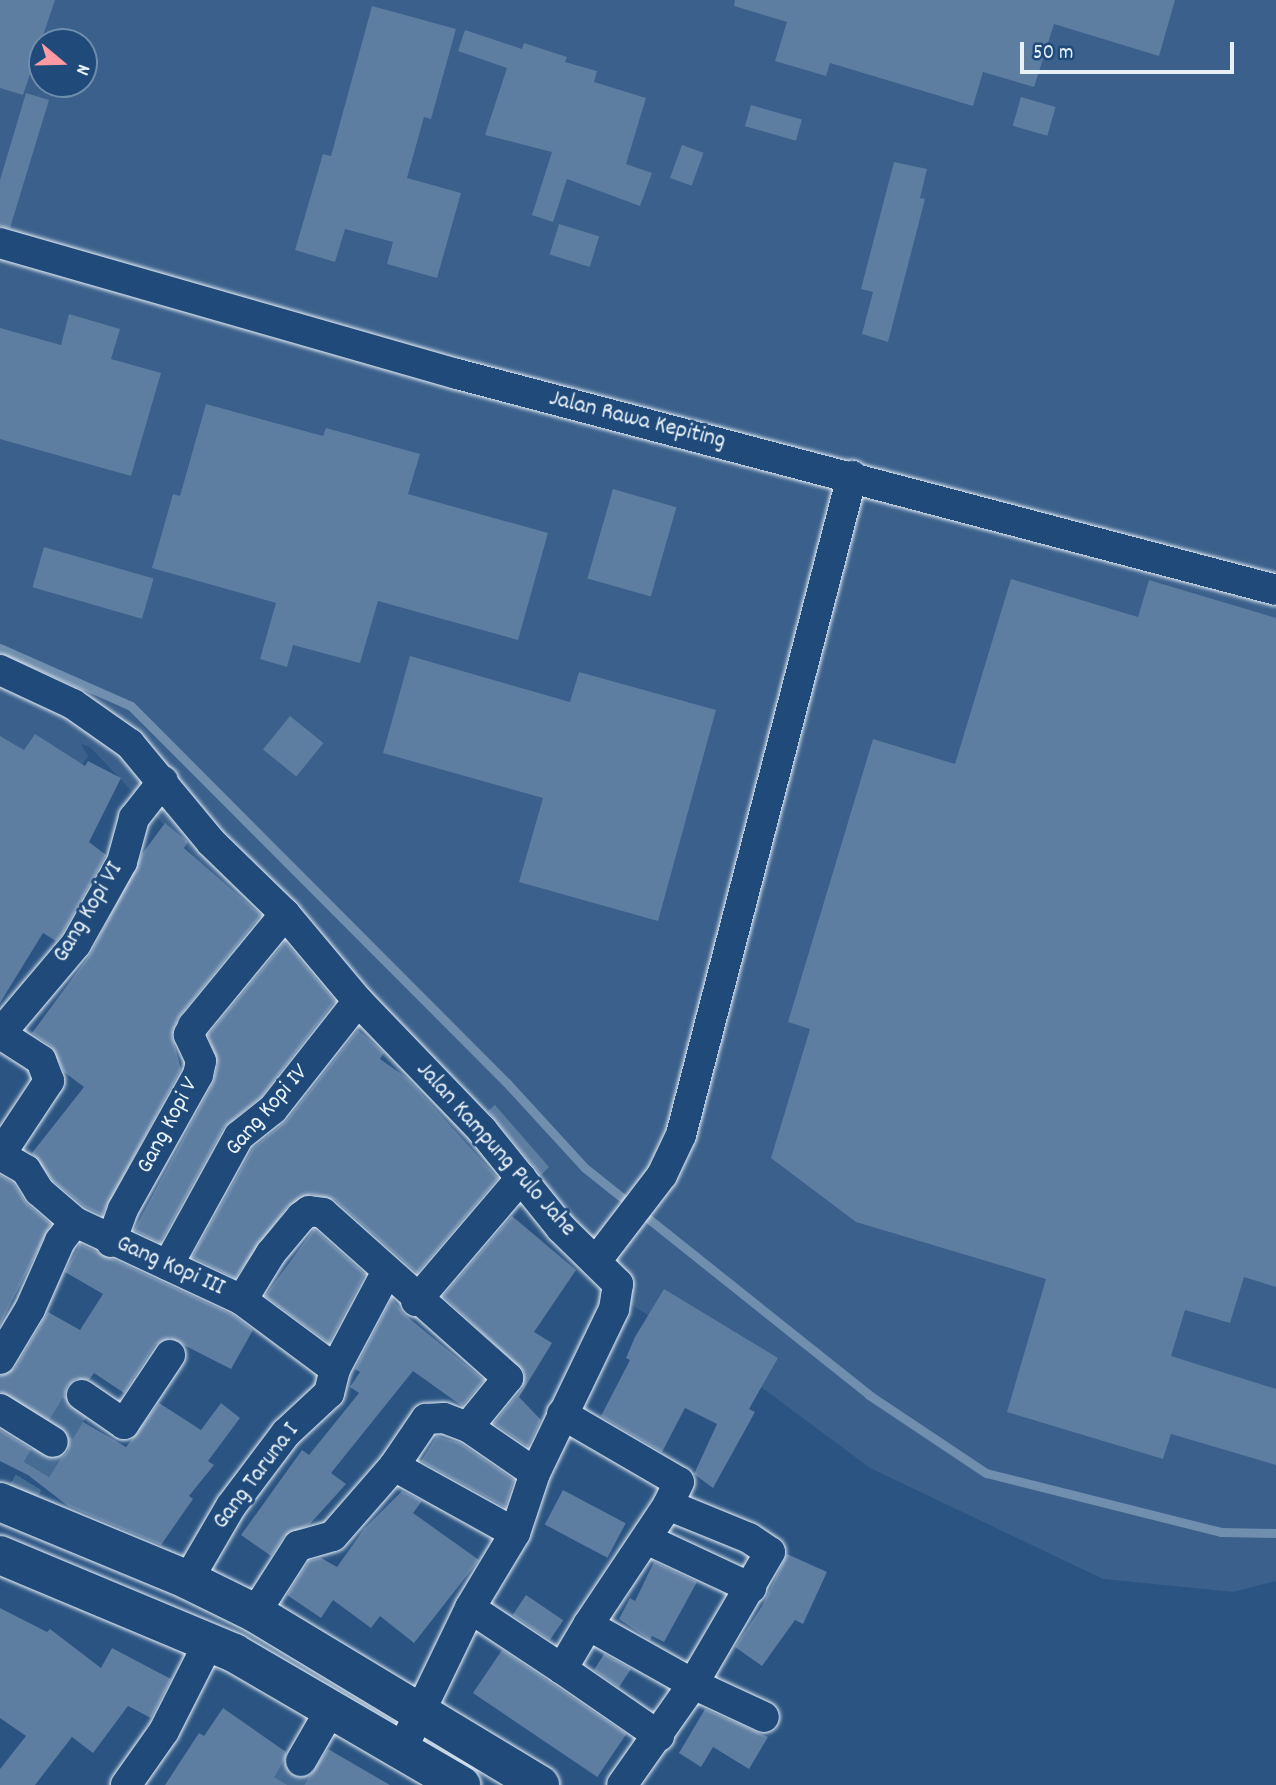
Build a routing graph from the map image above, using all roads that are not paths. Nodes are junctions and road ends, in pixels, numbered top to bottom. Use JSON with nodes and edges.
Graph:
{"nodes":[{"id":1,"x":0,"y":243,"type":"edge"},
{"id":2,"x":852,"y":476,"type":"junction"},
{"id":3,"x":1276,"y":590,"type":"edge"},
{"id":4,"x":0,"y":670,"type":"edge"},
{"id":5,"x":163,"y":781,"type":"junction"},
{"id":6,"x":285,"y":914,"type":"junction"},
{"id":7,"x":358,"y":1001,"type":"junction"},
{"id":8,"x":1,"y":1034,"type":"edge"},
{"id":9,"x":0,"y":1155,"type":"edge"},
{"id":10,"x":521,"y":1178,"type":"junction"},
{"id":11,"x":75,"y":1222,"type":"junction"},
{"id":12,"x":111,"y":1242,"type":"junction"},
{"id":13,"x":604,"y":1252,"type":"junction"},
{"id":14,"x":168,"y":1265,"type":"junction"},
{"id":15,"x":387,"y":1271,"type":"junction"},
{"id":16,"x":242,"y":1300,"type":"junction"},
{"id":17,"x":416,"y":1301,"type":"junction"},
{"id":18,"x":170,"y":1355,"type":"dead end"},
{"id":19,"x":0,"y":1359,"type":"edge"},
{"id":20,"x":335,"y":1375,"type":"junction"},
{"id":21,"x":82,"y":1395,"type":"dead end"},
{"id":22,"x":0,"y":1409,"type":"edge"},
{"id":23,"x":562,"y":1414,"type":"junction"},
{"id":24,"x":468,"y":1427,"type":"junction"},
{"id":25,"x":53,"y":1442,"type":"dead end"},
{"id":26,"x":394,"y":1465,"type":"junction"},
{"id":27,"x":535,"y":1473,"type":"junction"},
{"id":28,"x":0,"y":1502,"type":"edge"},
{"id":29,"x":668,"y":1506,"type":"junction"},
{"id":30,"x":515,"y":1533,"type":"junction"},
{"id":31,"x":646,"y":1539,"type":"junction"},
{"id":32,"x":0,"y":1555,"type":"edge"},
{"id":33,"x":188,"y":1580,"type":"junction"},
{"id":34,"x":751,"y":1588,"type":"junction"},
{"id":35,"x":470,"y":1608,"type":"junction"},
{"id":36,"x":254,"y":1613,"type":"junction"},
{"id":37,"x":588,"y":1625,"type":"junction"},
{"id":38,"x":209,"y":1642,"type":"junction"},
{"id":39,"x":562,"y":1669,"type":"junction"},
{"id":40,"x":693,"y":1684,"type":"junction"},
{"id":41,"x":331,"y":1709,"type":"junction"},
{"id":42,"x":422,"y":1710,"type":"junction"},
{"id":43,"x":764,"y":1717,"type":"dead end"},
{"id":44,"x":659,"y":1736,"type":"junction"},
{"id":45,"x":402,"y":1749,"type":"junction"},
{"id":46,"x":301,"y":1761,"type":"tunnel mouth"},
{"id":47,"x":126,"y":1785,"type":"edge"},
{"id":48,"x":461,"y":1785,"type":"edge"},
{"id":49,"x":540,"y":1785,"type":"edge"},
{"id":50,"x":622,"y":1785,"type":"edge"}],
"edges":[{"from":1,"to":2,"type":"street","name":"Jalan Rawa Kepiting"},
{"from":2,"to":3,"type":"street","name":"Jalan Rawa Kepiting"},
{"from":2,"to":13,"type":"street"},
{"from":4,"to":5,"type":"street","name":"Jalan Kampung Pulo Jahe"},
{"from":5,"to":6,"type":"street","name":"Jalan Kampung Pulo Jahe"},
{"from":5,"to":8,"type":"street","name":"Gang Kopi VI"},
{"from":6,"to":7,"type":"street","name":"Jalan Kampung Pulo Jahe"},
{"from":6,"to":12,"type":"street","name":"Gang Kopi V"},
{"from":7,"to":10,"type":"street","name":"Jalan Kampung Pulo Jahe"},
{"from":7,"to":14,"type":"street","name":"Gang Kopi IV"},
{"from":8,"to":9,"type":"street"},
{"from":9,"to":11,"type":"street","name":"Gang Kopi III"},
{"from":10,"to":13,"type":"street","name":"Jalan Kampung Pulo Jahe"},
{"from":10,"to":17,"type":"street"},
{"from":11,"to":12,"type":"street","name":"Gang Kopi III"},
{"from":11,"to":19,"type":"street"},
{"from":12,"to":14,"type":"street","name":"Gang Kopi III"},
{"from":13,"to":23,"type":"street","name":"Jalan Kampung Pulo Jahe"},
{"from":14,"to":16,"type":"street","name":"Gang Kopi III"},
{"from":15,"to":16,"type":"street"},
{"from":15,"to":17,"type":"street"},
{"from":15,"to":20,"type":"street","name":"Gang Taruna I"},
{"from":16,"to":20,"type":"street","name":"Gang Kopi III"},
{"from":17,"to":24,"type":"street"},
{"from":18,"to":21,"type":"street"},
{"from":20,"to":33,"type":"street","name":"Gang Taruna I"},
{"from":22,"to":25,"type":"street"},
{"from":23,"to":27,"type":"street","name":"Jalan Kampung Pulo Jahe"},
{"from":23,"to":29,"type":"street"},
{"from":24,"to":26,"type":"street"},
{"from":24,"to":27,"type":"street"},
{"from":26,"to":30,"type":"street"},
{"from":26,"to":36,"type":"street"},
{"from":27,"to":30,"type":"street","name":"Jalan Kampung Pulo Jahe"},
{"from":28,"to":33,"type":"main road"},
{"from":29,"to":31,"type":"street"},
{"from":29,"to":34,"type":"street"},
{"from":30,"to":35,"type":"street","name":"Jalan Kampung Pulo Jahe"},
{"from":31,"to":34,"type":"street"},
{"from":31,"to":37,"type":"street"},
{"from":32,"to":38,"type":"main road"},
{"from":33,"to":36,"type":"main road"},
{"from":34,"to":40,"type":"street"},
{"from":35,"to":39,"type":"street"},
{"from":35,"to":42,"type":"street","name":"Jalan Kampung Pulo Jahe"},
{"from":36,"to":42,"type":"main road"},
{"from":37,"to":39,"type":"street"},
{"from":37,"to":40,"type":"street"},
{"from":38,"to":41,"type":"main road"},
{"from":38,"to":47,"type":"street"},
{"from":39,"to":44,"type":"street"},
{"from":40,"to":43,"type":"street"},
{"from":40,"to":44,"type":"street"},
{"from":41,"to":45,"type":"main road"},
{"from":41,"to":46,"type":"street"},
{"from":42,"to":45,"type":"street","name":"Jalan Kampung Pulo Jahe"},
{"from":42,"to":49,"type":"main road"},
{"from":44,"to":50,"type":"street"},
{"from":45,"to":48,"type":"main road"}]}
